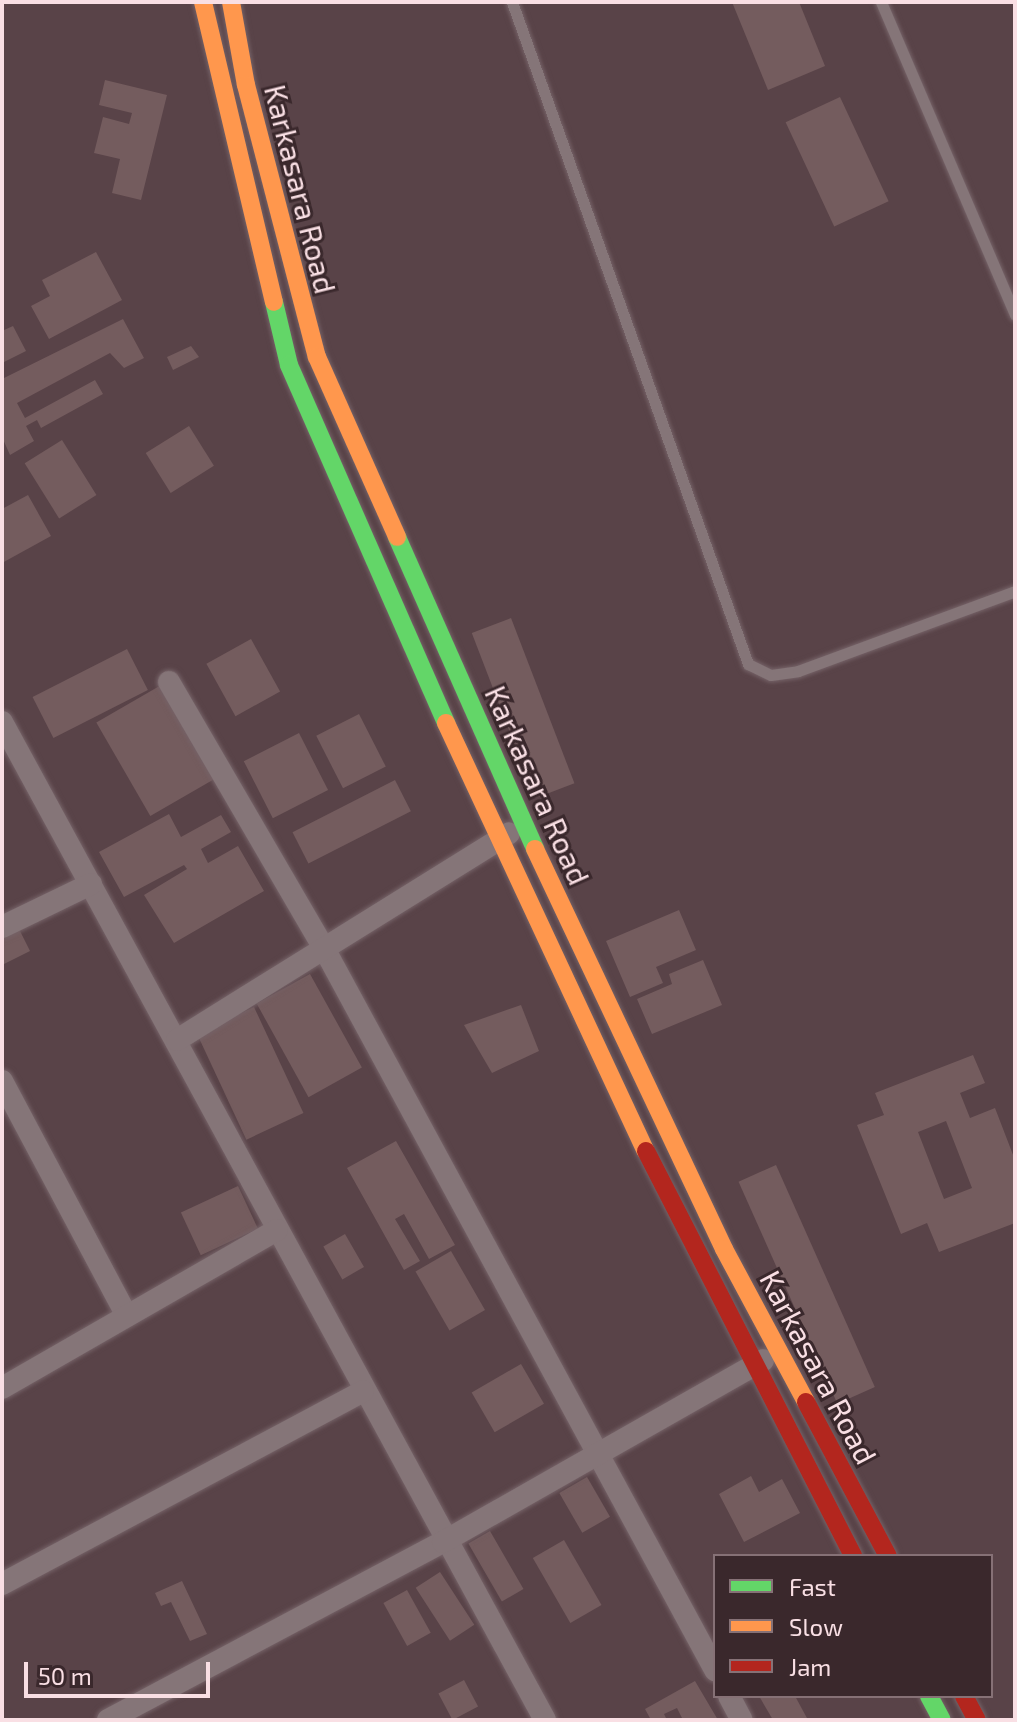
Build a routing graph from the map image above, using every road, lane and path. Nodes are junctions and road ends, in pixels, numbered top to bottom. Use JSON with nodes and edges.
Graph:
{"nodes":[{"id":1,"x":203,"y":2,"type":"edge"},
{"id":2,"x":231,"y":2,"type":"edge"},
{"id":3,"x":512,"y":2,"type":"edge"},
{"id":4,"x":881,"y":2,"type":"edge"},
{"id":5,"x":1015,"y":314,"type":"edge"},
{"id":6,"x":1015,"y":591,"type":"edge"},
{"id":7,"x":169,"y":682,"type":"dead end"},
{"id":8,"x":2,"y":722,"type":"edge"},
{"id":9,"x":524,"y":825,"type":"junction"},
{"id":10,"x":498,"y":839,"type":"junction"},
{"id":11,"x":91,"y":884,"type":"junction"},
{"id":12,"x":2,"y":927,"type":"edge"},
{"id":13,"x":326,"y":952,"type":"junction"},
{"id":14,"x":177,"y":1040,"type":"junction"},
{"id":15,"x":2,"y":1081,"type":"edge"},
{"id":16,"x":277,"y":1230,"type":"junction"},
{"id":17,"x":127,"y":1316,"type":"junction"},
{"id":18,"x":778,"y":1352,"type":"junction"},
{"id":19,"x":750,"y":1366,"type":"junction"},
{"id":20,"x":2,"y":1388,"type":"edge"},
{"id":21,"x":363,"y":1391,"type":"junction"},
{"id":22,"x":598,"y":1454,"type":"junction"},
{"id":23,"x":443,"y":1542,"type":"junction"},
{"id":24,"x":852,"y":1554,"type":"edge"},
{"id":25,"x":887,"y":1554,"type":"edge"},
{"id":26,"x":2,"y":1584,"type":"edge"},
{"id":27,"x":713,"y":1666,"type":"edge"},
{"id":28,"x":730,"y":1698,"type":"edge"},
{"id":29,"x":930,"y":1698,"type":"edge"},
{"id":30,"x":965,"y":1698,"type":"edge"},
{"id":31,"x":108,"y":1720,"type":"edge"},
{"id":32,"x":545,"y":1720,"type":"edge"},
{"id":33,"x":742,"y":1720,"type":"edge"},
{"id":34,"x":942,"y":1720,"type":"edge"},
{"id":35,"x":977,"y":1720,"type":"edge"}],
"edges":[{"from":1,"to":10,"type":"main road","name":"Karkasara Road"},
{"from":2,"to":9,"type":"main road","name":"Karkasara Road"},
{"from":3,"to":6,"type":"lane"},
{"from":4,"to":5,"type":"lane"},
{"from":7,"to":13,"type":"street"},
{"from":8,"to":11,"type":"street"},
{"from":9,"to":10,"type":"street"},
{"from":9,"to":18,"type":"main road","name":"Karkasara Road"},
{"from":10,"to":13,"type":"street"},
{"from":10,"to":19,"type":"main road","name":"Karkasara Road"},
{"from":11,"to":12,"type":"street"},
{"from":11,"to":14,"type":"street"},
{"from":13,"to":14,"type":"street"},
{"from":13,"to":22,"type":"street"},
{"from":14,"to":16,"type":"street"},
{"from":15,"to":17,"type":"street"},
{"from":16,"to":17,"type":"street"},
{"from":16,"to":21,"type":"street"},
{"from":17,"to":20,"type":"street"},
{"from":18,"to":19,"type":"street"},
{"from":18,"to":25,"type":"main road","name":"Karkasara Road"},
{"from":19,"to":22,"type":"street"},
{"from":19,"to":24,"type":"main road","name":"Karkasara Road"},
{"from":21,"to":23,"type":"street"},
{"from":21,"to":26,"type":"street"},
{"from":22,"to":23,"type":"street"},
{"from":22,"to":27,"type":"street"},
{"from":23,"to":31,"type":"street"},
{"from":23,"to":32,"type":"street"},
{"from":28,"to":33,"type":"street"},
{"from":29,"to":34,"type":"main road"},
{"from":30,"to":35,"type":"main road"}]}
